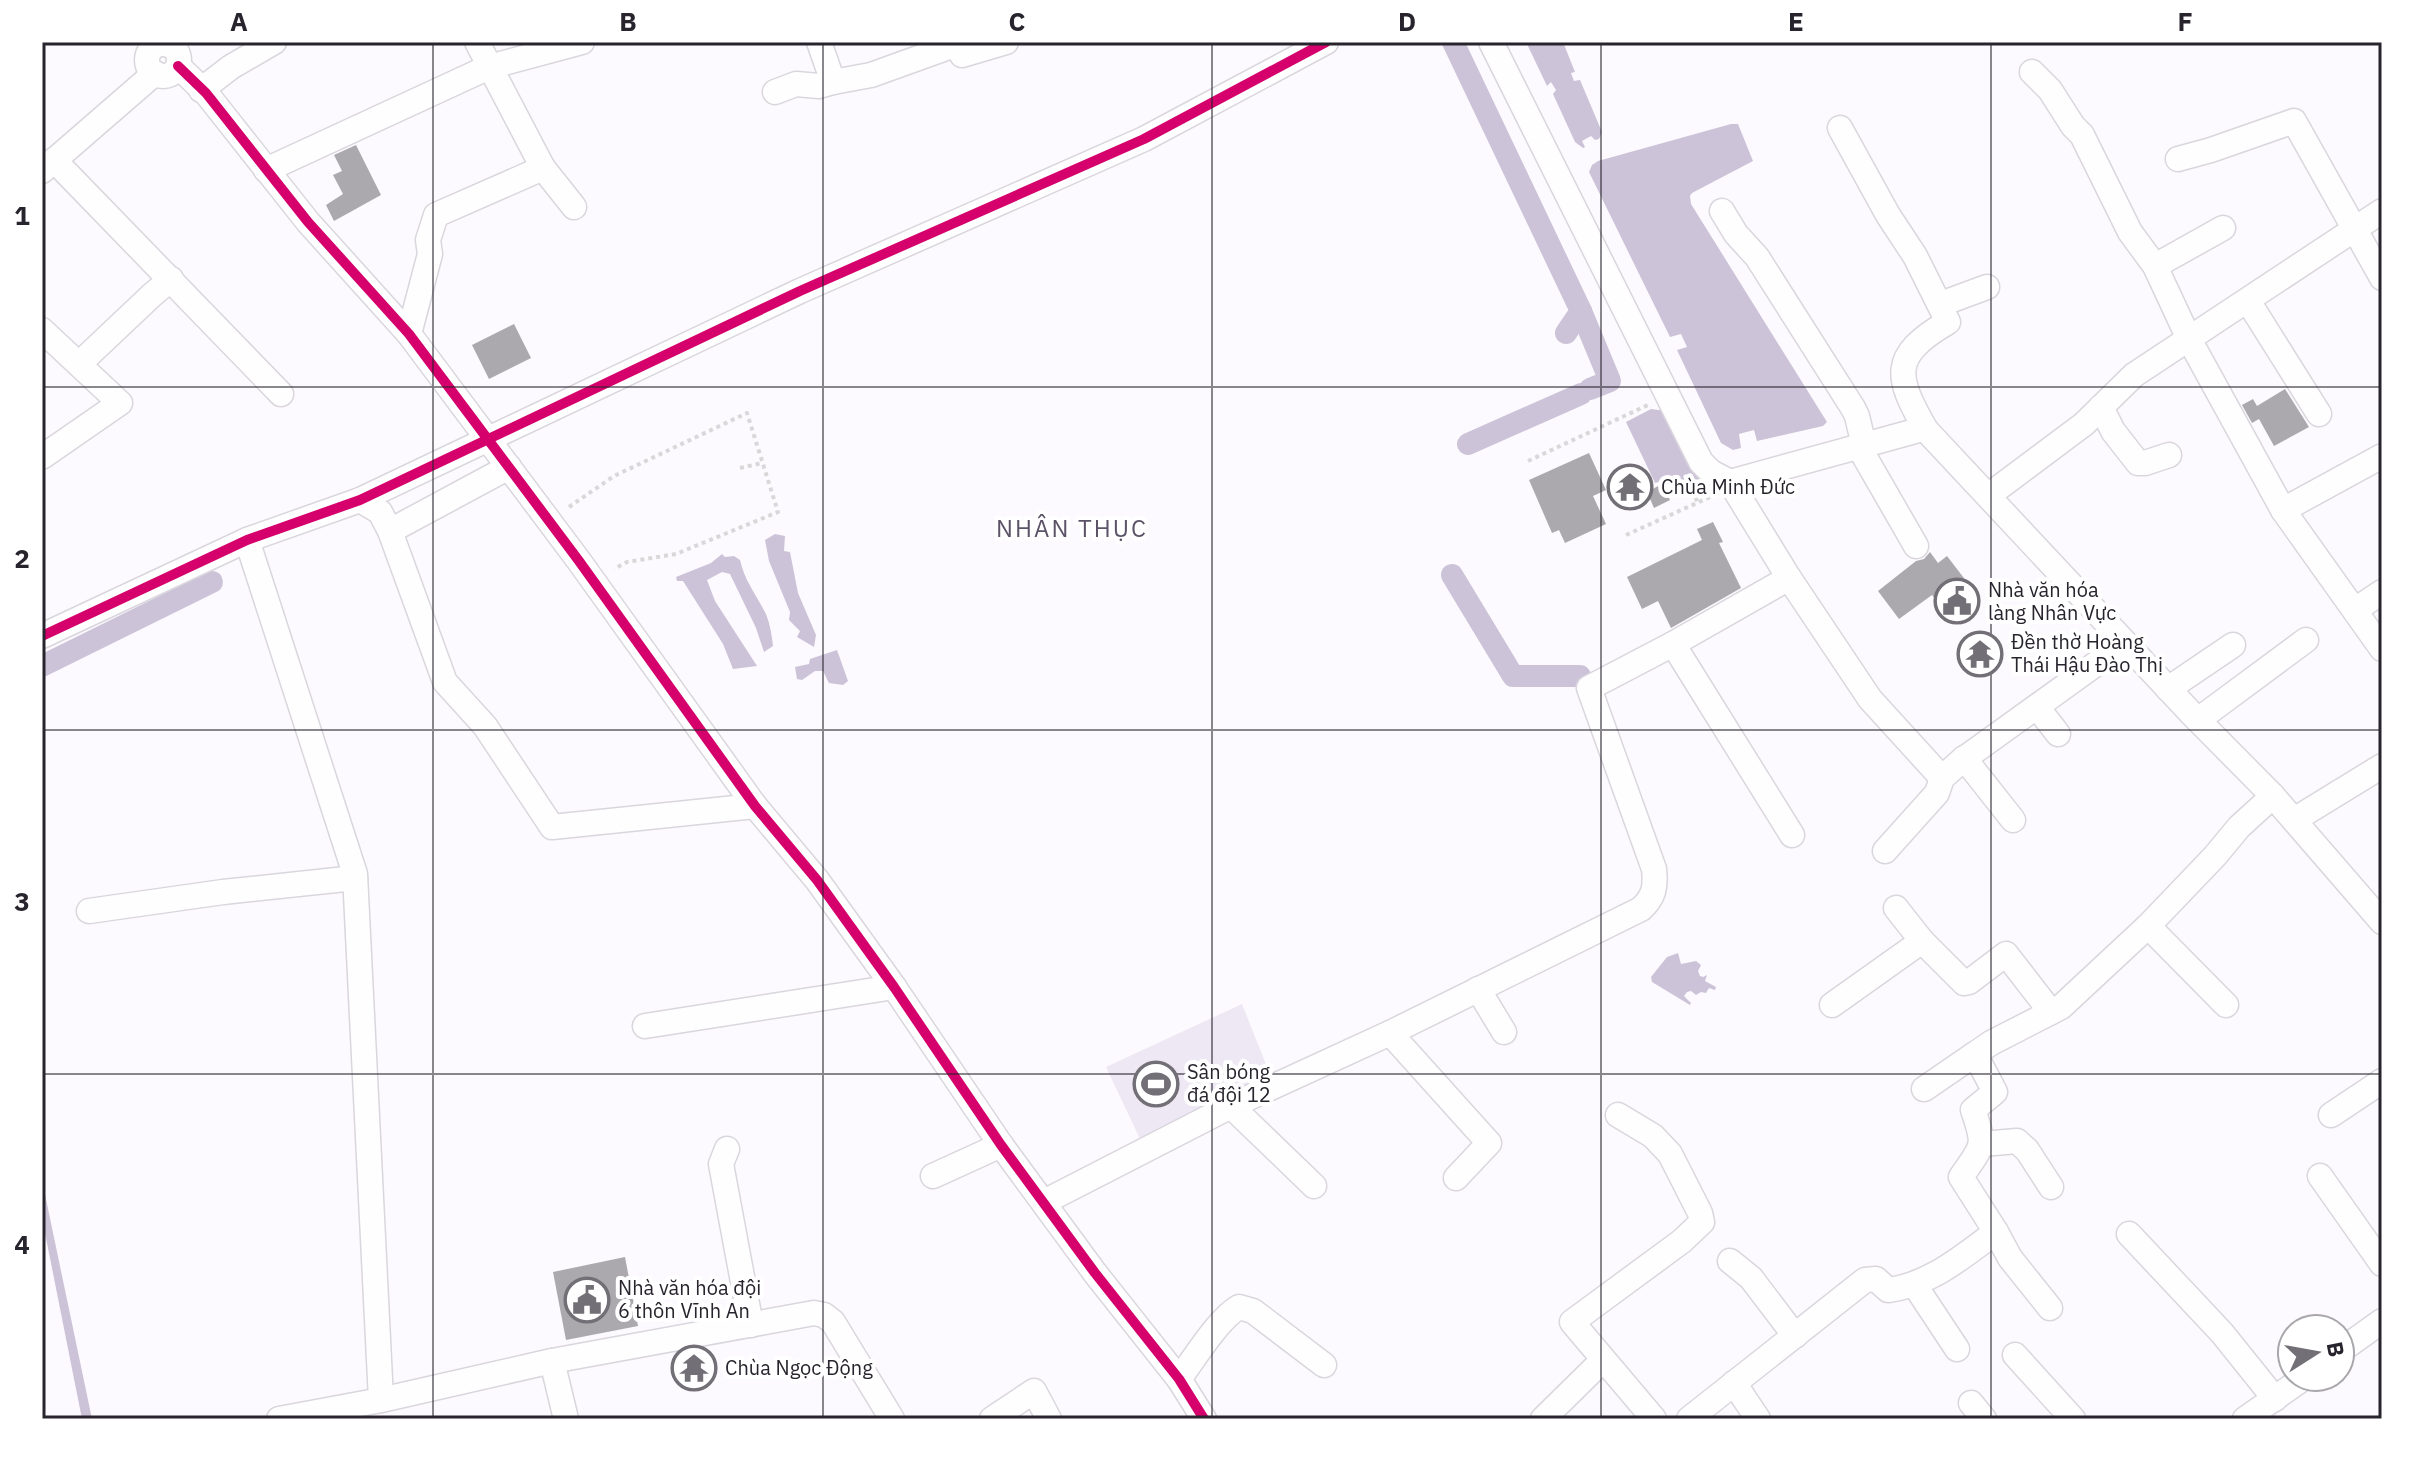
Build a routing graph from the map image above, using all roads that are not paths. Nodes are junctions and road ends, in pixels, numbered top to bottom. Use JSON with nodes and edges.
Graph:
{"nodes":[{"id":1,"x":274,"y":42,"type":"edge"},
{"id":2,"x":477,"y":42,"type":"edge"},
{"id":3,"x":582,"y":42,"type":"edge"},
{"id":4,"x":819,"y":42,"type":"edge"},
{"id":5,"x":960,"y":42,"type":"edge"},
{"id":6,"x":1006,"y":42,"type":"edge"},
{"id":7,"x":1326,"y":42,"type":"edge"},
{"id":8,"x":1491,"y":42,"type":"edge"},
{"id":9,"x":166,"y":52,"type":"edge"},
{"id":10,"x":489,"y":67,"type":"junction"},
{"id":11,"x":2032,"y":72,"type":"dead end"},
{"id":12,"x":833,"y":82,"type":"junction"},
{"id":13,"x":201,"y":90,"type":"junction"},
{"id":14,"x":775,"y":92,"type":"dead end"},
{"id":15,"x":1840,"y":128,"type":"dead end"},
{"id":16,"x":2178,"y":159,"type":"dead end"},
{"id":17,"x":48,"y":165,"type":"edge"},
{"id":18,"x":543,"y":168,"type":"junction"},
{"id":19,"x":266,"y":170,"type":"junction"},
{"id":20,"x":574,"y":207,"type":"dead end"},
{"id":21,"x":1722,"y":211,"type":"dead end"},
{"id":22,"x":2382,"y":211,"type":"edge"},
{"id":23,"x":2223,"y":228,"type":"dead end"},
{"id":24,"x":2355,"y":230,"type":"junction"},
{"id":25,"x":2155,"y":266,"type":"junction"},
{"id":26,"x":2382,"y":278,"type":"edge"},
{"id":27,"x":171,"y":279,"type":"junction"},
{"id":28,"x":1987,"y":287,"type":"dead end"},
{"id":29,"x":2248,"y":301,"type":"junction"},
{"id":30,"x":1941,"y":304,"type":"junction"},
{"id":31,"x":42,"y":330,"type":"edge"},
{"id":32,"x":409,"y":334,"type":"junction"},
{"id":33,"x":2189,"y":339,"type":"junction"},
{"id":34,"x":79,"y":364,"type":"junction"},
{"id":35,"x":281,"y":394,"type":"dead end"},
{"id":36,"x":2101,"y":407,"type":"junction"},
{"id":37,"x":2319,"y":414,"type":"dead end"},
{"id":38,"x":1926,"y":430,"type":"junction"},
{"id":39,"x":487,"y":440,"type":"junction"},
{"id":40,"x":1862,"y":447,"type":"junction"},
{"id":41,"x":2169,"y":455,"type":"dead end"},
{"id":42,"x":2382,"y":456,"type":"edge"},
{"id":43,"x":42,"y":457,"type":"edge"},
{"id":44,"x":509,"y":467,"type":"junction"},
{"id":45,"x":1730,"y":482,"type":"junction"},
{"id":46,"x":1989,"y":495,"type":"junction"},
{"id":47,"x":360,"y":500,"type":"junction"},
{"id":48,"x":2283,"y":510,"type":"junction"},
{"id":49,"x":390,"y":531,"type":"junction"},
{"id":50,"x":247,"y":540,"type":"junction"},
{"id":51,"x":1916,"y":546,"type":"dead end"},
{"id":52,"x":1789,"y":578,"type":"junction"},
{"id":53,"x":2382,"y":592,"type":"edge"},
{"id":54,"x":2355,"y":610,"type":"junction"},
{"id":55,"x":42,"y":636,"type":"edge"},
{"id":56,"x":2306,"y":640,"type":"dead end"},
{"id":57,"x":2125,"y":643,"type":"junction"},
{"id":58,"x":1673,"y":644,"type":"junction"},
{"id":59,"x":2233,"y":645,"type":"dead end"},
{"id":60,"x":2382,"y":649,"type":"edge"},
{"id":61,"x":2168,"y":689,"type":"junction"},
{"id":62,"x":2037,"y":707,"type":"junction"},
{"id":63,"x":2198,"y":720,"type":"junction"},
{"id":64,"x":2058,"y":734,"type":"dead end"},
{"id":65,"x":1964,"y":758,"type":"junction"},
{"id":66,"x":2382,"y":766,"type":"edge"},
{"id":67,"x":1942,"y":778,"type":"junction"},
{"id":68,"x":2273,"y":796,"type":"junction"},
{"id":69,"x":755,"y":806,"type":"junction"},
{"id":70,"x":2013,"y":820,"type":"dead end"},
{"id":71,"x":2294,"y":820,"type":"junction"},
{"id":72,"x":1792,"y":835,"type":"dead end"},
{"id":73,"x":1885,"y":851,"type":"dead end"},
{"id":74,"x":355,"y":878,"type":"junction"},
{"id":75,"x":1896,"y":908,"type":"dead end"},
{"id":76,"x":89,"y":911,"type":"dead end"},
{"id":77,"x":2382,"y":922,"type":"edge"},
{"id":78,"x":2148,"y":926,"type":"junction"},
{"id":79,"x":1922,"y":941,"type":"junction"},
{"id":80,"x":894,"y":987,"type":"junction"},
{"id":81,"x":1478,"y":989,"type":"junction"},
{"id":82,"x":1832,"y":1005,"type":"dead end"},
{"id":83,"x":2226,"y":1005,"type":"dead end"},
{"id":84,"x":2051,"y":1012,"type":"junction"},
{"id":85,"x":645,"y":1026,"type":"dead end"},
{"id":86,"x":1504,"y":1032,"type":"dead end"},
{"id":87,"x":1390,"y":1033,"type":"junction"},
{"id":88,"x":1975,"y":1054,"type":"junction"},
{"id":89,"x":2382,"y":1081,"type":"edge"},
{"id":90,"x":1924,"y":1089,"type":"dead end"},
{"id":91,"x":1231,"y":1106,"type":"junction"},
{"id":92,"x":1618,"y":1115,"type":"dead end"},
{"id":93,"x":2331,"y":1115,"type":"dead end"},
{"id":94,"x":1982,"y":1144,"type":"junction"},
{"id":95,"x":1001,"y":1145,"type":"junction"},
{"id":96,"x":727,"y":1149,"type":"dead end"},
{"id":97,"x":933,"y":1176,"type":"dead end"},
{"id":98,"x":2320,"y":1176,"type":"dead end"},
{"id":99,"x":1456,"y":1178,"type":"dead end"},
{"id":100,"x":1314,"y":1186,"type":"dead end"},
{"id":101,"x":2051,"y":1187,"type":"dead end"},
{"id":102,"x":1044,"y":1202,"type":"junction"},
{"id":103,"x":1996,"y":1232,"type":"junction"},
{"id":104,"x":2129,"y":1234,"type":"dead end"},
{"id":105,"x":1730,"y":1261,"type":"dead end"},
{"id":106,"x":2382,"y":1264,"type":"edge"},
{"id":107,"x":1914,"y":1284,"type":"junction"},
{"id":108,"x":2050,"y":1308,"type":"dead end"},
{"id":109,"x":2382,"y":1321,"type":"edge"},
{"id":110,"x":751,"y":1325,"type":"junction"},
{"id":111,"x":1795,"y":1336,"type":"junction"},
{"id":112,"x":2356,"y":1340,"type":"edge"},
{"id":113,"x":1957,"y":1349,"type":"dead end"},
{"id":114,"x":2015,"y":1355,"type":"dead end"},
{"id":115,"x":1603,"y":1360,"type":"junction"},
{"id":116,"x":552,"y":1361,"type":"junction"},
{"id":117,"x":1324,"y":1365,"type":"dead end"},
{"id":118,"x":1179,"y":1379,"type":"junction"},
{"id":119,"x":1734,"y":1383,"type":"junction"},
{"id":120,"x":2283,"y":1393,"type":"edge"},
{"id":121,"x":2275,"y":1399,"type":"junction"},
{"id":122,"x":381,"y":1400,"type":"junction"},
{"id":123,"x":279,"y":1419,"type":"edge"},
{"id":124,"x":566,"y":1419,"type":"edge"},
{"id":125,"x":892,"y":1419,"type":"edge"},
{"id":126,"x":992,"y":1419,"type":"edge"},
{"id":127,"x":1049,"y":1419,"type":"edge"},
{"id":128,"x":1204,"y":1419,"type":"edge"},
{"id":129,"x":1543,"y":1419,"type":"edge"},
{"id":130,"x":1654,"y":1419,"type":"edge"},
{"id":131,"x":1689,"y":1419,"type":"edge"},
{"id":132,"x":1758,"y":1419,"type":"edge"},
{"id":133,"x":2073,"y":1419,"type":"edge"},
{"id":134,"x":2245,"y":1419,"type":"edge"}],
"edges":[{"from":1,"to":13,"type":"street"},
{"from":2,"to":10,"type":"street"},
{"from":3,"to":10,"type":"street"},
{"from":4,"to":12,"type":"street"},
{"from":5,"to":6,"type":"street"},
{"from":5,"to":12,"type":"street"},
{"from":7,"to":39,"type":"street"},
{"from":8,"to":45,"type":"street"},
{"from":9,"to":13,"type":"street"},
{"from":9,"to":17,"type":"street"},
{"from":10,"to":18,"type":"street"},
{"from":10,"to":19,"type":"street"},
{"from":11,"to":25,"type":"street"},
{"from":12,"to":14,"type":"street"},
{"from":13,"to":19,"type":"street"},
{"from":15,"to":30,"type":"street"},
{"from":16,"to":24,"type":"street"},
{"from":17,"to":27,"type":"street"},
{"from":18,"to":20,"type":"street"},
{"from":18,"to":32,"type":"street"},
{"from":19,"to":32,"type":"street"},
{"from":21,"to":40,"type":"street"},
{"from":22,"to":24,"type":"street"},
{"from":23,"to":25,"type":"street"},
{"from":24,"to":26,"type":"street"},
{"from":24,"to":29,"type":"street"},
{"from":25,"to":33,"type":"street"},
{"from":27,"to":34,"type":"street"},
{"from":27,"to":35,"type":"street"},
{"from":28,"to":30,"type":"street"},
{"from":29,"to":33,"type":"street"},
{"from":29,"to":37,"type":"street"},
{"from":30,"to":38,"type":"street"},
{"from":31,"to":34,"type":"street"},
{"from":32,"to":39,"type":"street"},
{"from":33,"to":36,"type":"street"},
{"from":33,"to":48,"type":"street"},
{"from":34,"to":43,"type":"street"},
{"from":36,"to":41,"type":"street"},
{"from":36,"to":46,"type":"street"},
{"from":38,"to":40,"type":"street"},
{"from":38,"to":46,"type":"street"},
{"from":39,"to":44,"type":"street"},
{"from":39,"to":47,"type":"street"},
{"from":40,"to":45,"type":"street"},
{"from":40,"to":51,"type":"street"},
{"from":42,"to":48,"type":"street"},
{"from":44,"to":49,"type":"street"},
{"from":44,"to":69,"type":"street"},
{"from":45,"to":52,"type":"street"},
{"from":46,"to":57,"type":"street"},
{"from":47,"to":49,"type":"street"},
{"from":47,"to":50,"type":"street"},
{"from":48,"to":54,"type":"street"},
{"from":49,"to":69,"type":"street"},
{"from":50,"to":55,"type":"street"},
{"from":50,"to":74,"type":"street"},
{"from":52,"to":58,"type":"street"},
{"from":52,"to":67,"type":"street"},
{"from":53,"to":54,"type":"street"},
{"from":54,"to":60,"type":"street"},
{"from":56,"to":63,"type":"street"},
{"from":57,"to":61,"type":"street"},
{"from":57,"to":62,"type":"street"},
{"from":58,"to":72,"type":"street"},
{"from":58,"to":81,"type":"street"},
{"from":59,"to":61,"type":"street"},
{"from":61,"to":63,"type":"street"},
{"from":62,"to":64,"type":"street"},
{"from":62,"to":65,"type":"street"},
{"from":63,"to":68,"type":"street"},
{"from":65,"to":67,"type":"street"},
{"from":65,"to":70,"type":"street"},
{"from":66,"to":71,"type":"street"},
{"from":67,"to":73,"type":"street"},
{"from":68,"to":71,"type":"street"},
{"from":68,"to":78,"type":"street"},
{"from":69,"to":80,"type":"street"},
{"from":71,"to":77,"type":"street"},
{"from":74,"to":76,"type":"street"},
{"from":74,"to":122,"type":"street"},
{"from":75,"to":79,"type":"street"},
{"from":78,"to":83,"type":"street"},
{"from":78,"to":84,"type":"street"},
{"from":79,"to":82,"type":"street"},
{"from":79,"to":84,"type":"street"},
{"from":80,"to":85,"type":"street"},
{"from":80,"to":95,"type":"street"},
{"from":81,"to":86,"type":"street"},
{"from":81,"to":87,"type":"street"},
{"from":84,"to":88,"type":"street"},
{"from":87,"to":91,"type":"street"},
{"from":87,"to":99,"type":"street"},
{"from":88,"to":90,"type":"street"},
{"from":88,"to":94,"type":"street"},
{"from":89,"to":93,"type":"street"},
{"from":91,"to":100,"type":"street"},
{"from":91,"to":102,"type":"street"},
{"from":92,"to":115,"type":"street"},
{"from":94,"to":101,"type":"street"},
{"from":94,"to":103,"type":"street"},
{"from":95,"to":97,"type":"street"},
{"from":95,"to":102,"type":"street"},
{"from":96,"to":110,"type":"street"},
{"from":98,"to":106,"type":"street"},
{"from":102,"to":118,"type":"street"},
{"from":103,"to":107,"type":"street"},
{"from":103,"to":108,"type":"street"},
{"from":104,"to":121,"type":"street"},
{"from":105,"to":111,"type":"street"},
{"from":107,"to":111,"type":"street"},
{"from":107,"to":113,"type":"street"},
{"from":109,"to":112,"type":"street"},
{"from":110,"to":116,"type":"street"},
{"from":110,"to":125,"type":"street"},
{"from":111,"to":119,"type":"street"},
{"from":114,"to":133,"type":"street"},
{"from":115,"to":129,"type":"street"},
{"from":115,"to":130,"type":"street"},
{"from":116,"to":122,"type":"street"},
{"from":116,"to":124,"type":"street"},
{"from":117,"to":118,"type":"street"},
{"from":118,"to":128,"type":"street"},
{"from":119,"to":131,"type":"street"},
{"from":119,"to":132,"type":"street"},
{"from":120,"to":121,"type":"street"},
{"from":121,"to":134,"type":"street"},
{"from":122,"to":123,"type":"street"},
{"from":126,"to":127,"type":"street"}]}
